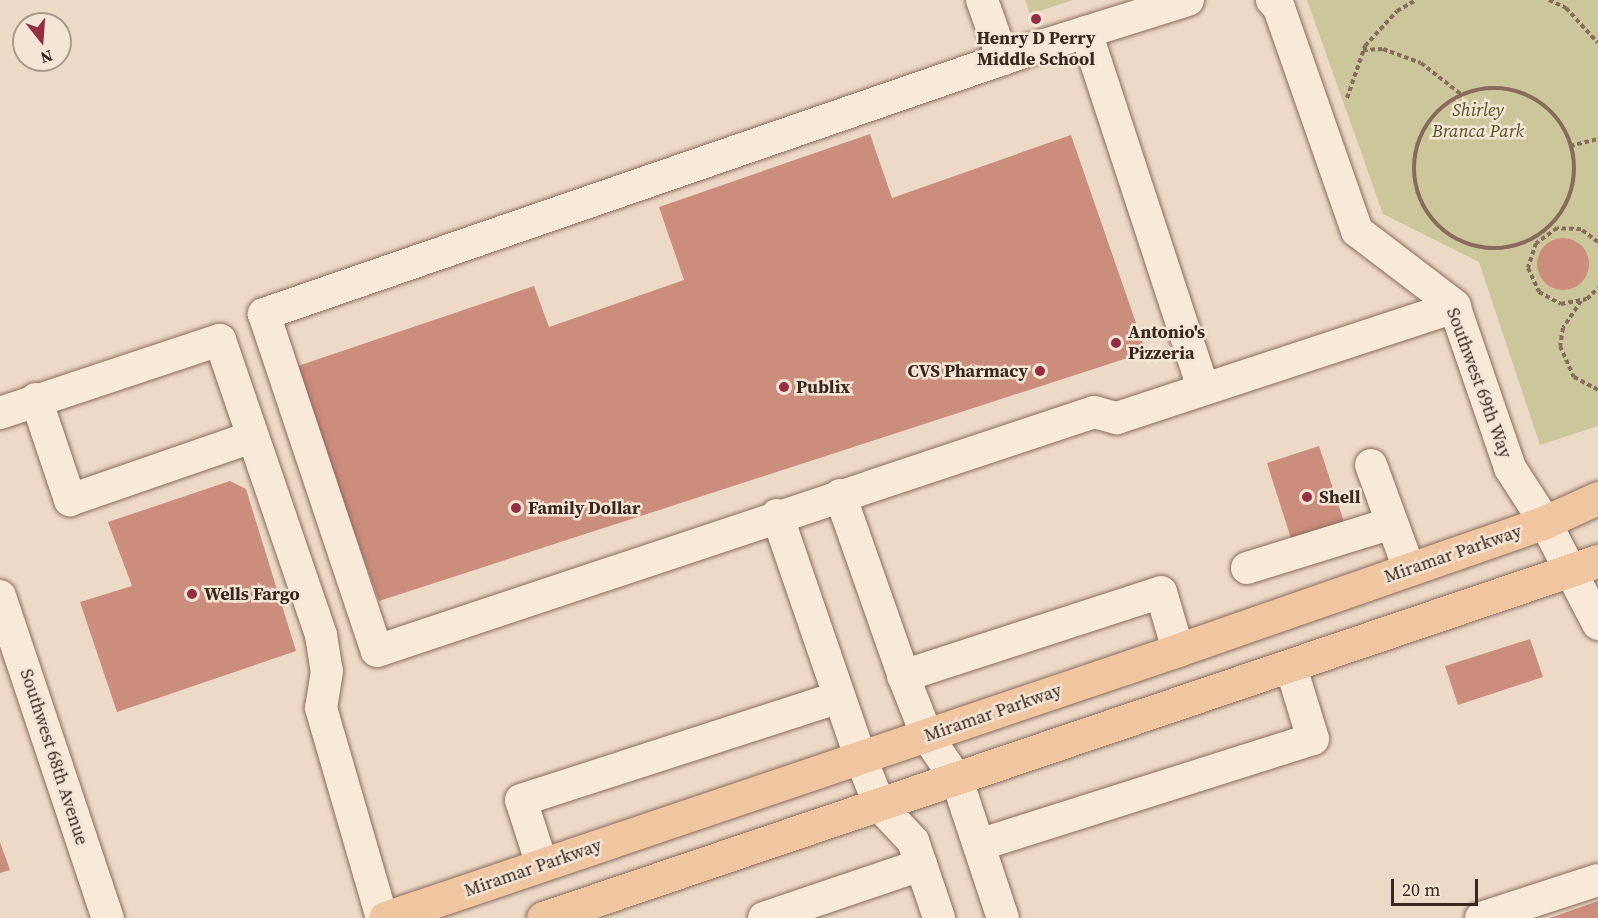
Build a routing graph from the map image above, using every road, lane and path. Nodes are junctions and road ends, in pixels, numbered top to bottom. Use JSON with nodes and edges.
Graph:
{"nodes":[{"id":1,"x":982,"y":0,"type":"edge"},
{"id":2,"x":1188,"y":0,"type":"edge"},
{"id":3,"x":1272,"y":0,"type":"edge"},
{"id":4,"x":1416,"y":0,"type":"edge"},
{"id":5,"x":1549,"y":0,"type":"edge"},
{"id":6,"x":1086,"y":32,"type":"junction"},
{"id":7,"x":1598,"y":43,"type":"edge"},
{"id":8,"x":1363,"y":50,"type":"junction"},
{"id":9,"x":1003,"y":59,"type":"junction"},
{"id":10,"x":1462,"y":95,"type":"junction"},
{"id":11,"x":1347,"y":98,"type":"dead end"},
{"id":12,"x":1598,"y":139,"type":"edge"},
{"id":13,"x":1570,"y":146,"type":"junction"},
{"id":14,"x":1544,"y":233,"type":"junction"},
{"id":15,"x":1598,"y":242,"type":"edge"},
{"id":16,"x":1598,"y":288,"type":"edge"},
{"id":17,"x":1598,"y":293,"type":"edge"},
{"id":18,"x":1587,"y":299,"type":"junction"},
{"id":19,"x":1455,"y":307,"type":"junction"},
{"id":20,"x":1203,"y":388,"type":"junction"},
{"id":21,"x":1598,"y":390,"type":"edge"},
{"id":22,"x":36,"y":399,"type":"junction"},
{"id":23,"x":0,"y":413,"type":"edge"},
{"id":24,"x":252,"y":437,"type":"junction"},
{"id":25,"x":1371,"y":465,"type":"dead end"},
{"id":26,"x":840,"y":495,"type":"junction"},
{"id":27,"x":1598,"y":498,"type":"edge"},
{"id":28,"x":777,"y":515,"type":"junction"},
{"id":29,"x":1545,"y":522,"type":"junction"},
{"id":30,"x":1392,"y":523,"type":"junction"},
{"id":31,"x":1590,"y":567,"type":"edge"},
{"id":32,"x":1247,"y":568,"type":"dead end"},
{"id":33,"x":1409,"y":569,"type":"junction"},
{"id":34,"x":0,"y":596,"type":"edge"},
{"id":35,"x":1598,"y":624,"type":"edge"},
{"id":36,"x":1178,"y":650,"type":"junction"},
{"id":37,"x":1291,"y":667,"type":"junction"},
{"id":38,"x":903,"y":676,"type":"junction"},
{"id":39,"x":839,"y":697,"type":"junction"},
{"id":40,"x":927,"y":736,"type":"junction"},
{"id":41,"x":861,"y":759,"type":"junction"},
{"id":42,"x":957,"y":780,"type":"junction"},
{"id":43,"x":880,"y":806,"type":"junction"},
{"id":44,"x":979,"y":845,"type":"junction"},
{"id":45,"x":542,"y":865,"type":"junction"},
{"id":46,"x":921,"y":866,"type":"junction"},
{"id":47,"x":1598,"y":880,"type":"edge"},
{"id":48,"x":548,"y":917,"type":"edge"},
{"id":49,"x":108,"y":918,"type":"edge"},
{"id":50,"x":383,"y":918,"type":"edge"},
{"id":51,"x":764,"y":918,"type":"edge"},
{"id":52,"x":939,"y":918,"type":"edge"},
{"id":53,"x":1003,"y":918,"type":"edge"},
{"id":54,"x":1481,"y":918,"type":"edge"}],
"edges":[{"from":1,"to":9,"type":"street"},
{"from":2,"to":6,"type":"street"},
{"from":3,"to":19,"type":"street","name":"Southwest 69th Way"},
{"from":4,"to":8,"type":"path"},
{"from":5,"to":7,"type":"path"},
{"from":6,"to":9,"type":"street"},
{"from":6,"to":20,"type":"street"},
{"from":8,"to":10,"type":"path"},
{"from":8,"to":11,"type":"path"},
{"from":9,"to":28,"type":"street"},
{"from":10,"to":13,"type":"path"},
{"from":10,"to":14,"type":"path"},
{"from":12,"to":13,"type":"path"},
{"from":13,"to":14,"type":"path"},
{"from":14,"to":15,"type":"path"},
{"from":14,"to":18,"type":"path"},
{"from":16,"to":18,"type":"path"},
{"from":17,"to":18,"type":"path"},
{"from":18,"to":21,"type":"path"},
{"from":19,"to":20,"type":"street"},
{"from":19,"to":29,"type":"street","name":"Southwest 69th Way"},
{"from":20,"to":26,"type":"street"},
{"from":22,"to":23,"type":"street"},
{"from":22,"to":24,"type":"street"},
{"from":22,"to":24,"type":"street"},
{"from":24,"to":50,"type":"street"},
{"from":25,"to":30,"type":"street"},
{"from":26,"to":28,"type":"street"},
{"from":26,"to":38,"type":"street"},
{"from":27,"to":29,"type":"main road","name":"Miramar Parkway"},
{"from":28,"to":39,"type":"street"},
{"from":29,"to":31,"type":"street","name":"Southwest 69th Way"},
{"from":29,"to":33,"type":"main road","name":"Miramar Parkway"},
{"from":30,"to":32,"type":"street"},
{"from":30,"to":33,"type":"street"},
{"from":31,"to":35,"type":"street","name":"Southwest 69th Way"},
{"from":31,"to":37,"type":"main road"},
{"from":33,"to":36,"type":"main road","name":"Miramar Parkway"},
{"from":34,"to":49,"type":"street","name":"Southwest 68th Avenue"},
{"from":36,"to":38,"type":"street"},
{"from":36,"to":40,"type":"main road","name":"Miramar Parkway"},
{"from":37,"to":42,"type":"main road"},
{"from":37,"to":44,"type":"street"},
{"from":38,"to":40,"type":"street"},
{"from":39,"to":41,"type":"street"},
{"from":39,"to":45,"type":"street"},
{"from":40,"to":41,"type":"main road","name":"Miramar Parkway"},
{"from":40,"to":42,"type":"street"},
{"from":41,"to":43,"type":"street"},
{"from":41,"to":45,"type":"main road","name":"Miramar Parkway"},
{"from":42,"to":43,"type":"main road"},
{"from":42,"to":44,"type":"street"},
{"from":43,"to":46,"type":"street"},
{"from":43,"to":48,"type":"main road"},
{"from":44,"to":53,"type":"street"},
{"from":45,"to":50,"type":"main road","name":"Miramar Parkway"},
{"from":46,"to":51,"type":"street"},
{"from":46,"to":52,"type":"street"},
{"from":47,"to":54,"type":"street"}]}
